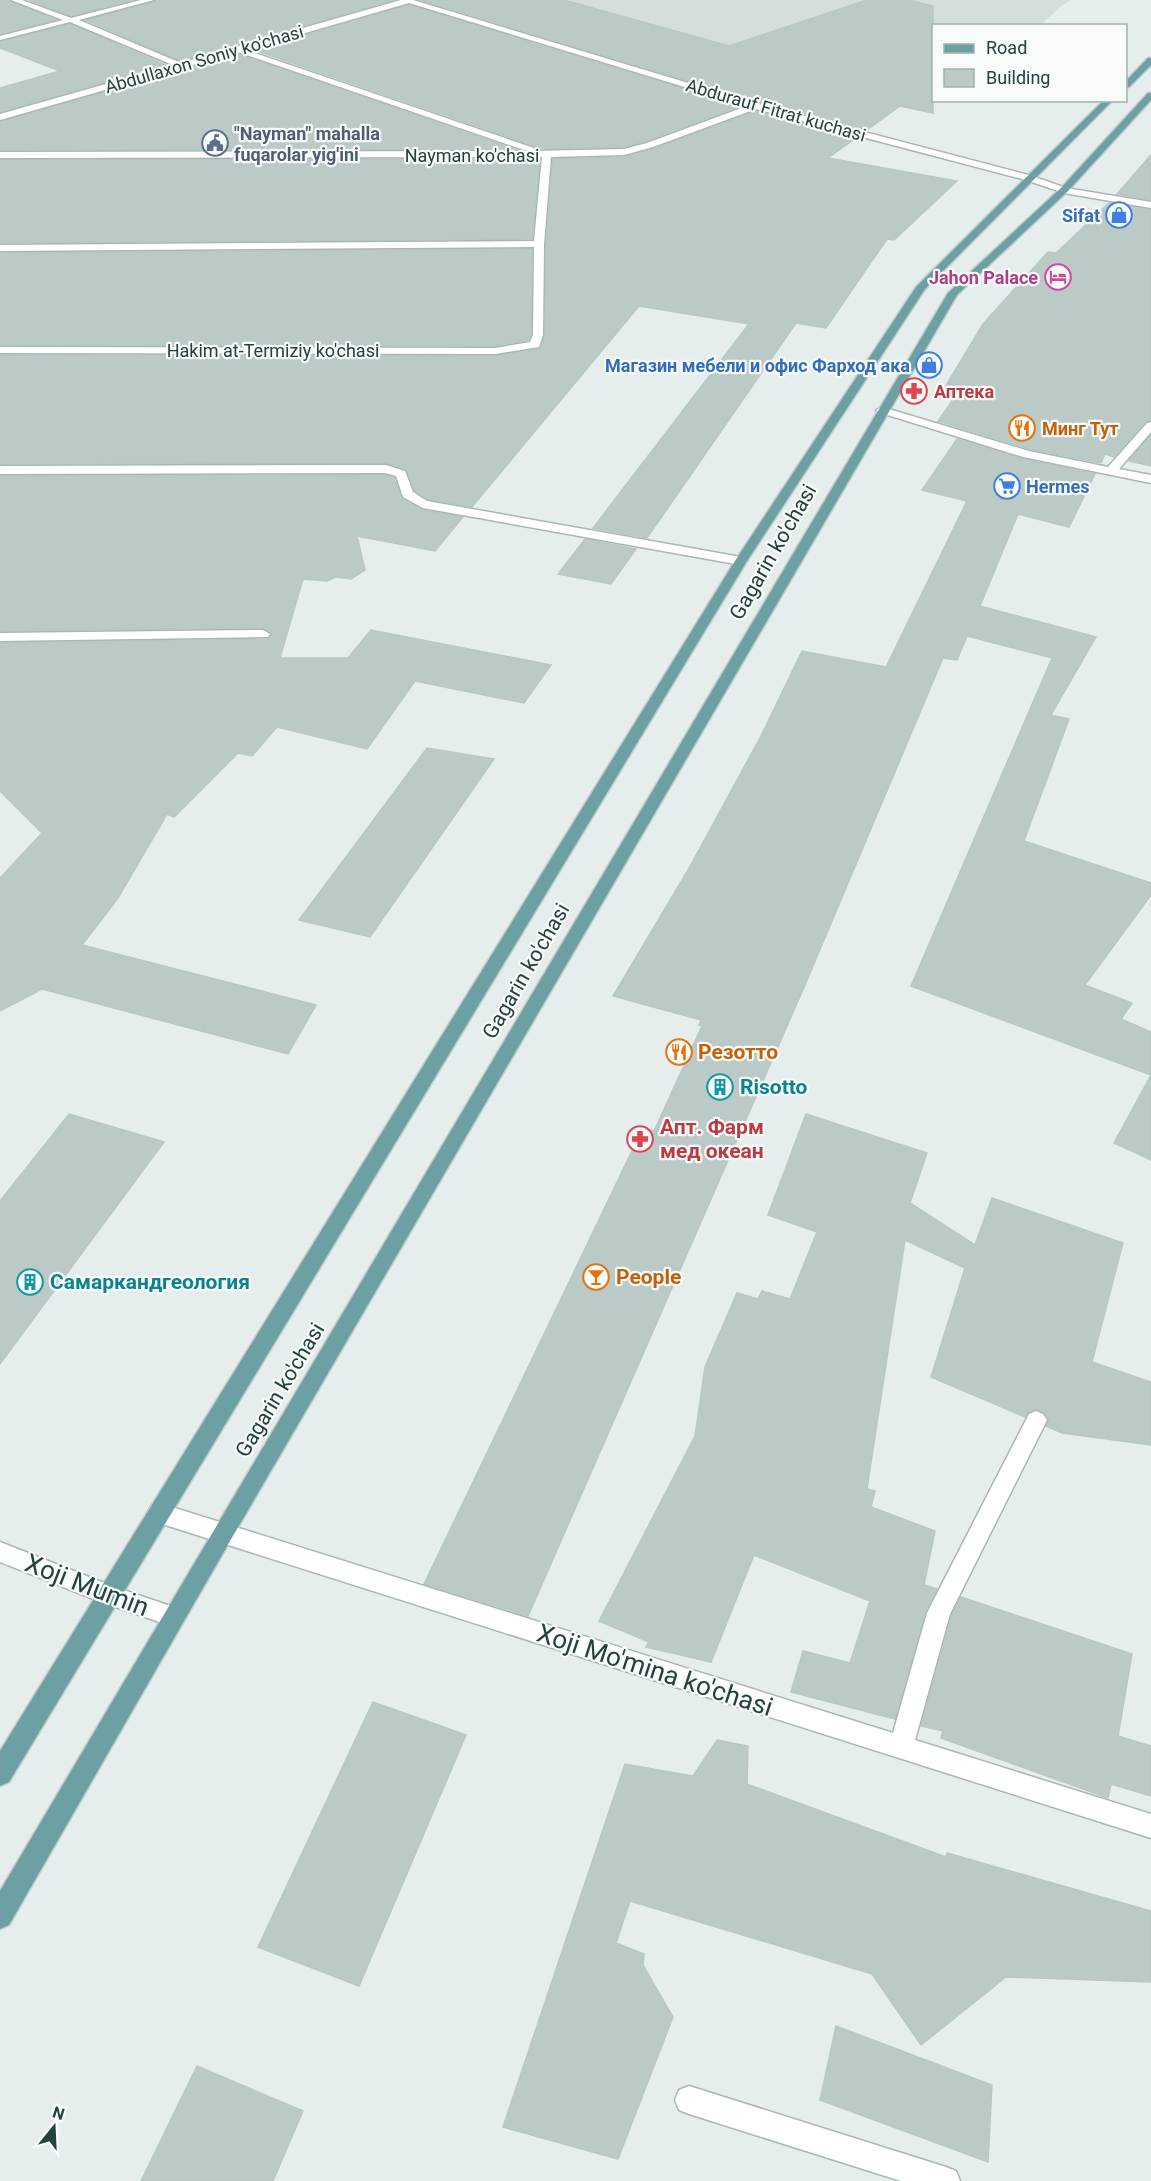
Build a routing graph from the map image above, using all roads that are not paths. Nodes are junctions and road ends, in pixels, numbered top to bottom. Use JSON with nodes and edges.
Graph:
{"nodes":[{"id":1,"x":15,"y":0,"type":"edge"},
{"id":2,"x":150,"y":0,"type":"edge"},
{"id":3,"x":407,"y":1,"type":"edge"},
{"id":4,"x":71,"y":20,"type":"junction"},
{"id":5,"x":0,"y":38,"type":"edge"},
{"id":6,"x":237,"y":49,"type":"junction"},
{"id":7,"x":1151,"y":60,"type":"edge"},
{"id":8,"x":181,"y":66,"type":"junction"},
{"id":9,"x":1127,"y":83,"type":"edge"},
{"id":10,"x":1151,"y":95,"type":"edge"},
{"id":11,"x":1107,"y":102,"type":"edge"},
{"id":12,"x":755,"y":105,"type":"junction"},
{"id":13,"x":0,"y":117,"type":"edge"},
{"id":14,"x":0,"y":155,"type":"edge"},
{"id":15,"x":547,"y":155,"type":"junction"},
{"id":16,"x":1029,"y":178,"type":"junction"},
{"id":17,"x":1064,"y":190,"type":"junction"},
{"id":18,"x":1151,"y":205,"type":"edge"},
{"id":19,"x":539,"y":244,"type":"junction"},
{"id":20,"x":0,"y":248,"type":"edge"},
{"id":21,"x":0,"y":350,"type":"edge"},
{"id":22,"x":882,"y":410,"type":"junction"},
{"id":23,"x":1151,"y":425,"type":"edge"},
{"id":24,"x":0,"y":470,"type":"edge"},
{"id":25,"x":1111,"y":471,"type":"junction"},
{"id":26,"x":1151,"y":479,"type":"edge"},
{"id":27,"x":741,"y":561,"type":"junction"},
{"id":28,"x":263,"y":634,"type":"dead end"},
{"id":29,"x":0,"y":637,"type":"edge"},
{"id":30,"x":1036,"y":1420,"type":"dead end"},
{"id":31,"x":159,"y":1512,"type":"junction"},
{"id":32,"x":222,"y":1534,"type":"junction"},
{"id":33,"x":0,"y":1552,"type":"edge"},
{"id":34,"x":109,"y":1595,"type":"junction"},
{"id":35,"x":174,"y":1617,"type":"junction"},
{"id":36,"x":901,"y":1748,"type":"junction"},
{"id":37,"x":0,"y":1774,"type":"edge"},
{"id":38,"x":1151,"y":1827,"type":"edge"},
{"id":39,"x":0,"y":1916,"type":"edge"},
{"id":40,"x":689,"y":2100,"type":"dead end"},
{"id":41,"x":946,"y":2181,"type":"edge"}],
"edges":[{"from":1,"to":4,"type":"street"},
{"from":2,"to":4,"type":"street"},
{"from":3,"to":6,"type":"street","name":"Abdullaxon Soniy ko'chasi"},
{"from":3,"to":12,"type":"street","name":"Abdurauf Fitrat kuchasi"},
{"from":4,"to":5,"type":"street"},
{"from":4,"to":8,"type":"street"},
{"from":6,"to":8,"type":"street","name":"Abdullaxon Soniy ko'chasi"},
{"from":6,"to":15,"type":"street"},
{"from":7,"to":9,"type":"main road"},
{"from":8,"to":13,"type":"street","name":"Abdullaxon Soniy ko'chasi"},
{"from":10,"to":17,"type":"main road","name":"Gagarin ko'chasi"},
{"from":11,"to":16,"type":"main road","name":"Gagarin ko'chasi"},
{"from":12,"to":15,"type":"street","name":"Nayman ko'chasi"},
{"from":12,"to":16,"type":"street","name":"Abdurauf Fitrat kuchasi"},
{"from":14,"to":15,"type":"street","name":"Nayman ko'chasi"},
{"from":15,"to":19,"type":"street"},
{"from":16,"to":17,"type":"street","name":"Abdurauf Fitrat kuchasi"},
{"from":16,"to":27,"type":"main road","name":"Gagarin ko'chasi"},
{"from":17,"to":18,"type":"street","name":"Abdurauf Fitrat kuchasi"},
{"from":17,"to":22,"type":"main road","name":"Gagarin ko'chasi"},
{"from":19,"to":20,"type":"street"},
{"from":19,"to":21,"type":"street","name":"Hakim at-Termiziy ko'chasi"},
{"from":22,"to":25,"type":"street"},
{"from":22,"to":32,"type":"main road","name":"Gagarin ko'chasi"},
{"from":23,"to":25,"type":"street"},
{"from":24,"to":27,"type":"street"},
{"from":25,"to":26,"type":"street"},
{"from":27,"to":31,"type":"main road","name":"Gagarin ko'chasi"},
{"from":28,"to":29,"type":"street"},
{"from":30,"to":36,"type":"street"},
{"from":31,"to":32,"type":"street","name":"Xoji Mo'mina ko'chasi"},
{"from":31,"to":34,"type":"main road","name":"Gagarin ko'chasi"},
{"from":32,"to":35,"type":"main road","name":"Gagarin ko'chasi"},
{"from":32,"to":36,"type":"street","name":"Xoji Mo'mina ko'chasi"},
{"from":33,"to":34,"type":"street","name":"Xoji Mumin"},
{"from":34,"to":35,"type":"street","name":"Xoji Mumin"},
{"from":34,"to":37,"type":"main road","name":"Gagarin ko'chasi"},
{"from":35,"to":39,"type":"main road","name":"Gagarin ko'chasi"},
{"from":36,"to":38,"type":"street","name":"Xoji Mo'mina ko'chasi"},
{"from":40,"to":41,"type":"street"}]}
